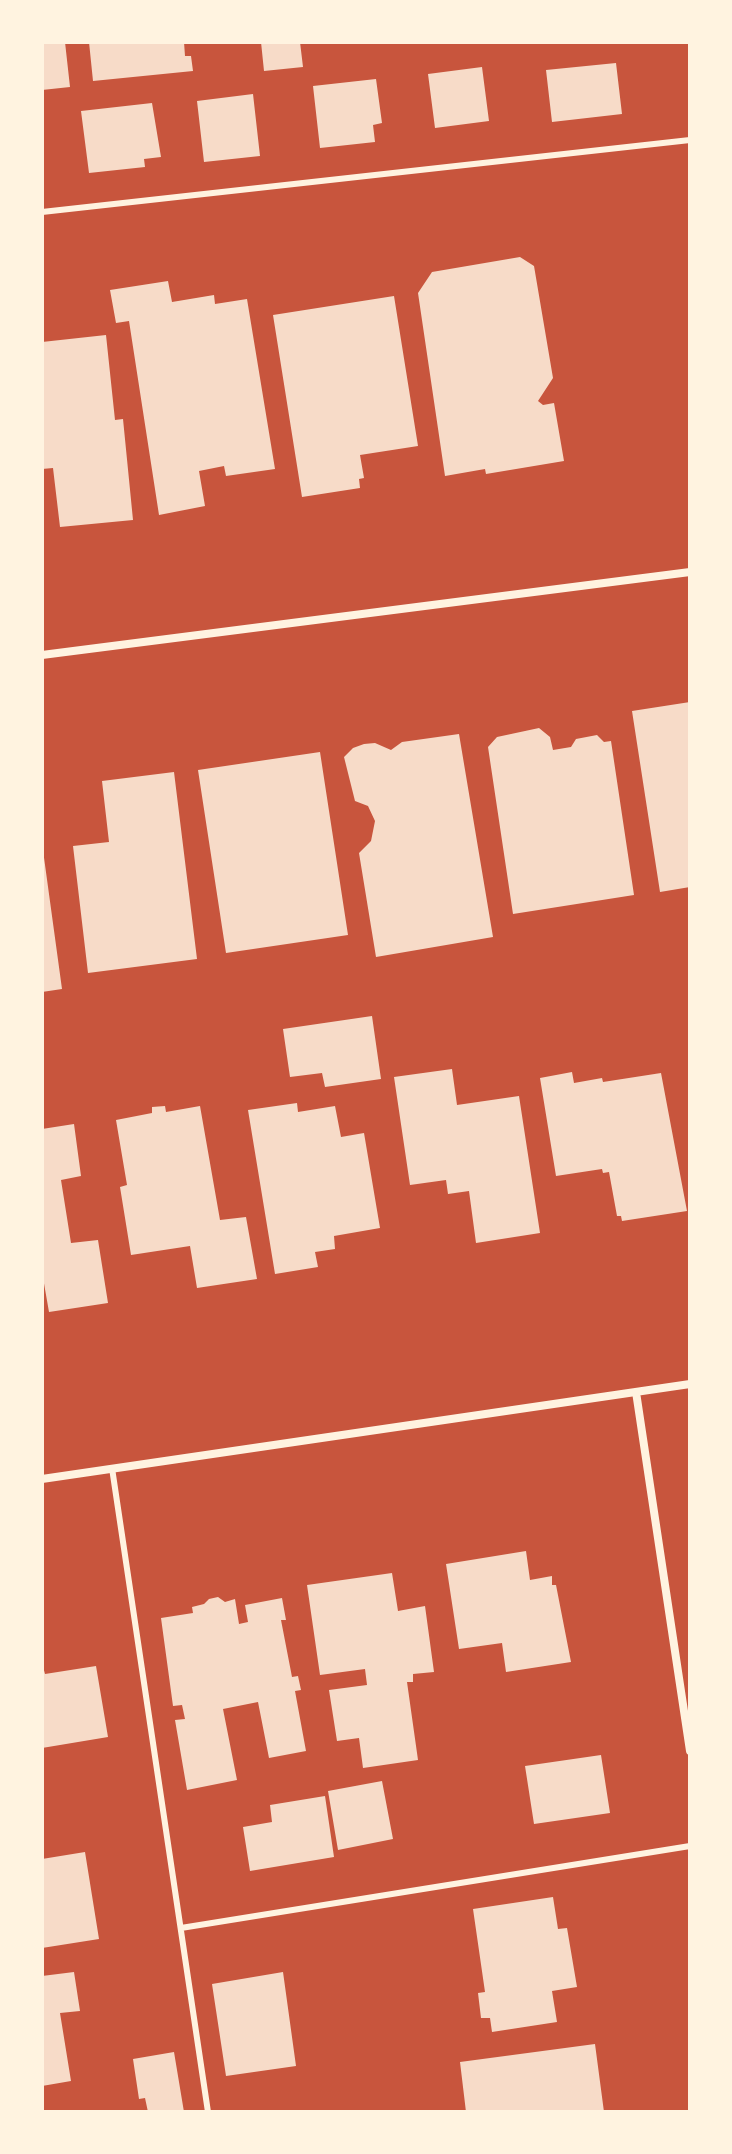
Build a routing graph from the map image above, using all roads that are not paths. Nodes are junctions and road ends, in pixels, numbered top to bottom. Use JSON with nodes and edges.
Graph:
{"nodes":[{"id":1,"x":690,"y":140,"type":"edge"},
{"id":2,"x":42,"y":212,"type":"edge"},
{"id":3,"x":690,"y":572,"type":"edge"},
{"id":4,"x":42,"y":655,"type":"edge"},
{"id":5,"x":690,"y":1384,"type":"edge"},
{"id":6,"x":636,"y":1392,"type":"junction"},
{"id":7,"x":112,"y":1468,"type":"junction"},
{"id":8,"x":42,"y":1479,"type":"edge"},
{"id":9,"x":690,"y":1751,"type":"edge"},
{"id":10,"x":690,"y":1846,"type":"edge"},
{"id":11,"x":181,"y":1928,"type":"junction"},
{"id":12,"x":208,"y":2112,"type":"edge"}],
"edges":[{"from":1,"to":2,"type":"lane"},
{"from":3,"to":4,"type":"street"},
{"from":5,"to":6,"type":"street"},
{"from":6,"to":7,"type":"street"},
{"from":6,"to":9,"type":"street"},
{"from":7,"to":8,"type":"street"},
{"from":7,"to":11,"type":"lane"},
{"from":10,"to":11,"type":"lane"},
{"from":11,"to":12,"type":"lane"}]}
